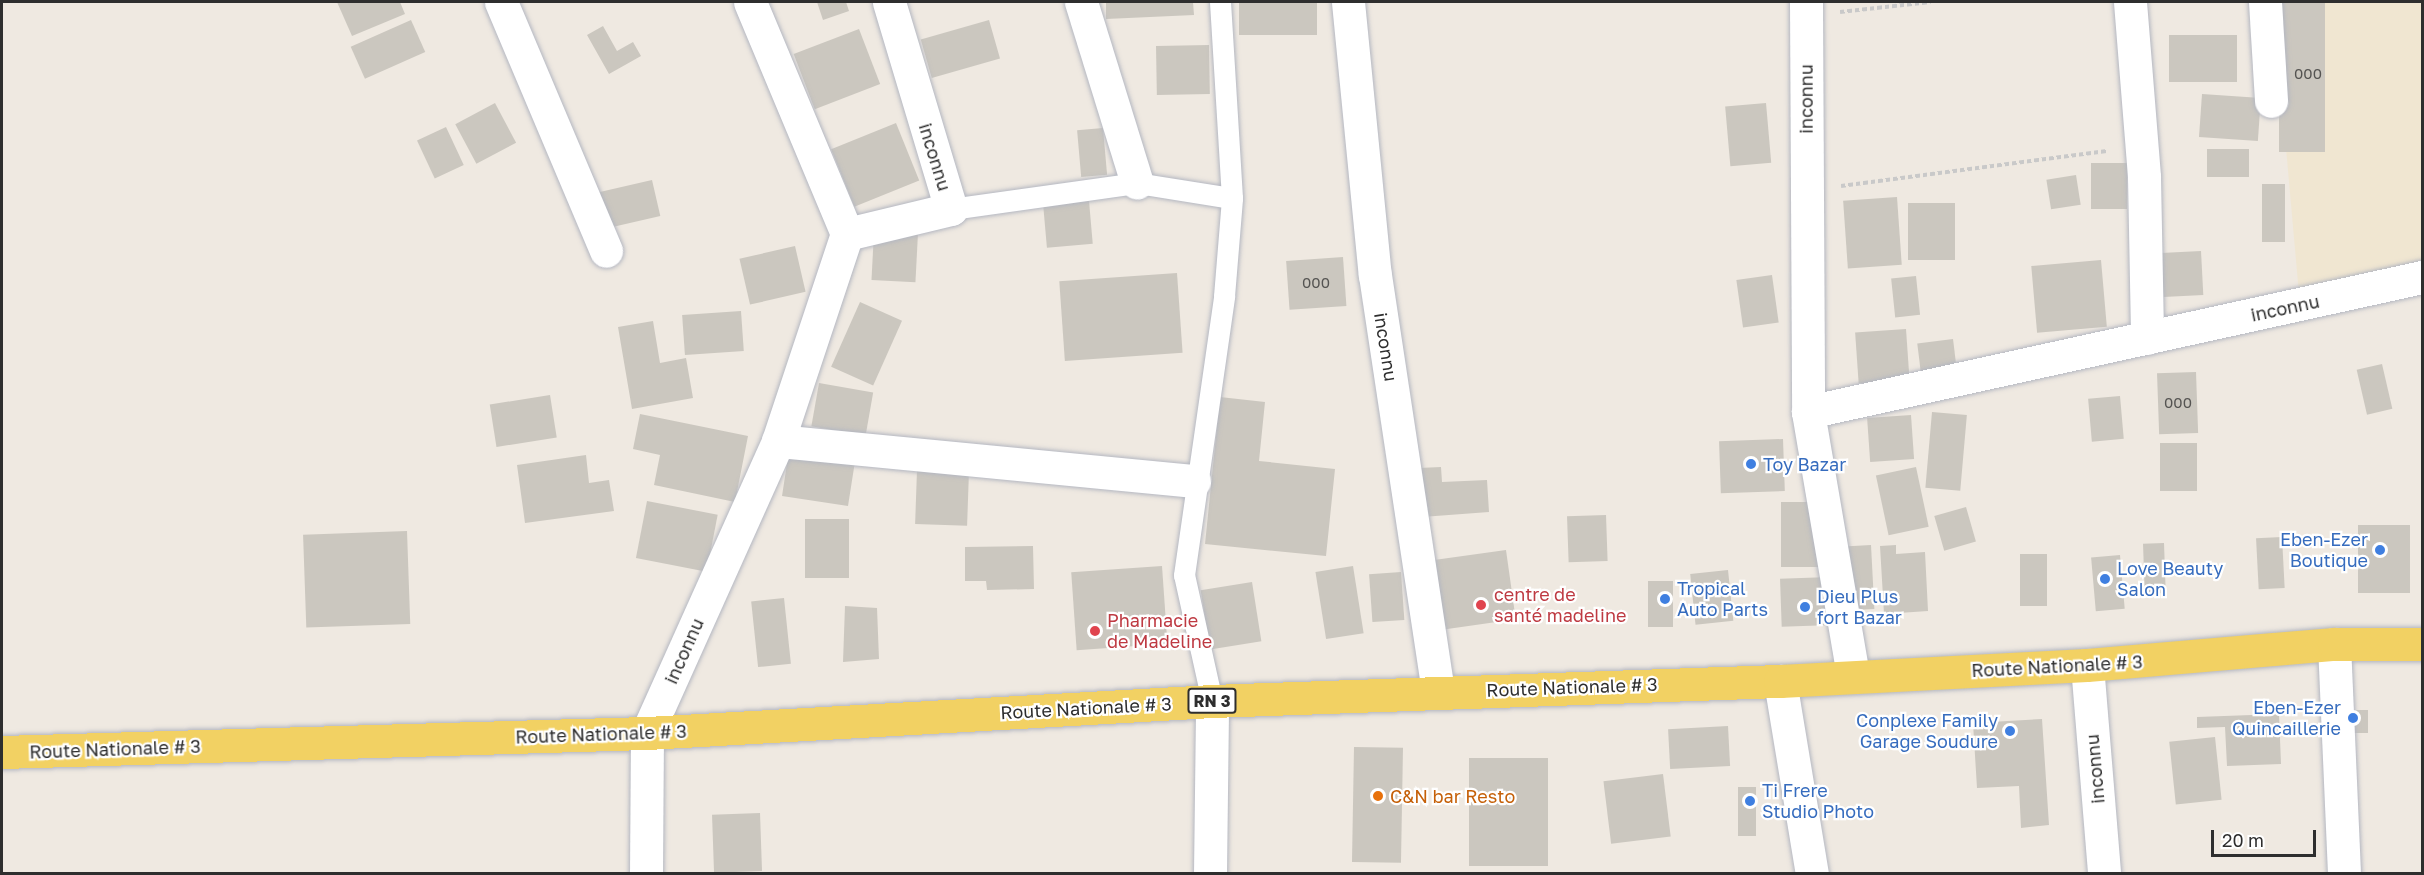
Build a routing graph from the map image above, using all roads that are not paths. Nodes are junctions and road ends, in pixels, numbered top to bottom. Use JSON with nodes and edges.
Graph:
{"nodes":[{"id":1,"x":501,"y":2,"type":"edge"},
{"id":2,"x":750,"y":2,"type":"edge"},
{"id":3,"x":889,"y":2,"type":"edge"},
{"id":4,"x":1081,"y":2,"type":"edge"},
{"id":5,"x":1220,"y":2,"type":"edge"},
{"id":6,"x":1348,"y":2,"type":"edge"},
{"id":7,"x":2130,"y":2,"type":"edge"},
{"id":8,"x":2265,"y":2,"type":"edge"},
{"id":9,"x":1806,"y":8,"type":"edge"},
{"id":10,"x":2271,"y":101,"type":"dead end"},
{"id":11,"x":1137,"y":183,"type":"junction"},
{"id":12,"x":1232,"y":198,"type":"junction"},
{"id":13,"x":951,"y":209,"type":"junction"},
{"id":14,"x":847,"y":234,"type":"junction"},
{"id":15,"x":606,"y":251,"type":"dead end"},
{"id":16,"x":2422,"y":277,"type":"edge"},
{"id":17,"x":2147,"y":338,"type":"junction"},
{"id":18,"x":1808,"y":412,"type":"junction"},
{"id":19,"x":778,"y":441,"type":"junction"},
{"id":20,"x":1194,"y":481,"type":"junction"},
{"id":21,"x":2334,"y":644,"type":"junction"},
{"id":22,"x":2422,"y":644,"type":"edge"},
{"id":23,"x":2087,"y":665,"type":"junction"},
{"id":24,"x":1853,"y":676,"type":"junction"},
{"id":25,"x":1780,"y":681,"type":"junction"},
{"id":26,"x":1438,"y":691,"type":"junction"},
{"id":27,"x":1212,"y":701,"type":"junction"},
{"id":28,"x":647,"y":733,"type":"junction"},
{"id":29,"x":2,"y":752,"type":"edge"},
{"id":30,"x":646,"y":873,"type":"edge"},
{"id":31,"x":1210,"y":873,"type":"edge"},
{"id":32,"x":1812,"y":873,"type":"edge"},
{"id":33,"x":2104,"y":873,"type":"edge"},
{"id":34,"x":2344,"y":873,"type":"edge"}],
"edges":[{"from":1,"to":15,"type":"street"},
{"from":2,"to":14,"type":"street"},
{"from":3,"to":13,"type":"street","name":"inconnu"},
{"from":4,"to":11,"type":"street"},
{"from":5,"to":12,"type":"lane"},
{"from":6,"to":26,"type":"street","name":"inconnu"},
{"from":7,"to":17,"type":"street"},
{"from":8,"to":10,"type":"street"},
{"from":9,"to":18,"type":"street","name":"inconnu"},
{"from":11,"to":12,"type":"lane"},
{"from":11,"to":13,"type":"lane"},
{"from":12,"to":20,"type":"lane"},
{"from":13,"to":14,"type":"street","name":"inconnu"},
{"from":14,"to":19,"type":"street","name":"inconnu"},
{"from":16,"to":17,"type":"street","name":"inconnu"},
{"from":17,"to":18,"type":"street","name":"inconnu"},
{"from":18,"to":24,"type":"street","name":"inconnu"},
{"from":19,"to":20,"type":"street"},
{"from":19,"to":28,"type":"street","name":"inconnu"},
{"from":20,"to":27,"type":"lane"},
{"from":21,"to":22,"type":"main road","name":"Route Nationale # 3","number":"RN 3"},
{"from":21,"to":23,"type":"main road","name":"Route Nationale # 3","number":"RN 3"},
{"from":21,"to":34,"type":"street"},
{"from":23,"to":24,"type":"main road","name":"Route Nationale # 3","number":"RN 3"},
{"from":23,"to":33,"type":"street","name":"inconnu"},
{"from":24,"to":25,"type":"main road","name":"Route Nationale # 3","number":"RN 3"},
{"from":25,"to":26,"type":"main road","name":"Route Nationale # 3","number":"RN 3"},
{"from":25,"to":32,"type":"street"},
{"from":26,"to":27,"type":"main road","name":"Route Nationale # 3","number":"RN 3"},
{"from":27,"to":28,"type":"main road","name":"Route Nationale # 3","number":"RN 3"},
{"from":27,"to":31,"type":"street"},
{"from":28,"to":29,"type":"main road","name":"Route Nationale # 3","number":"RN 3"},
{"from":28,"to":30,"type":"street","name":"inconnu"}]}
